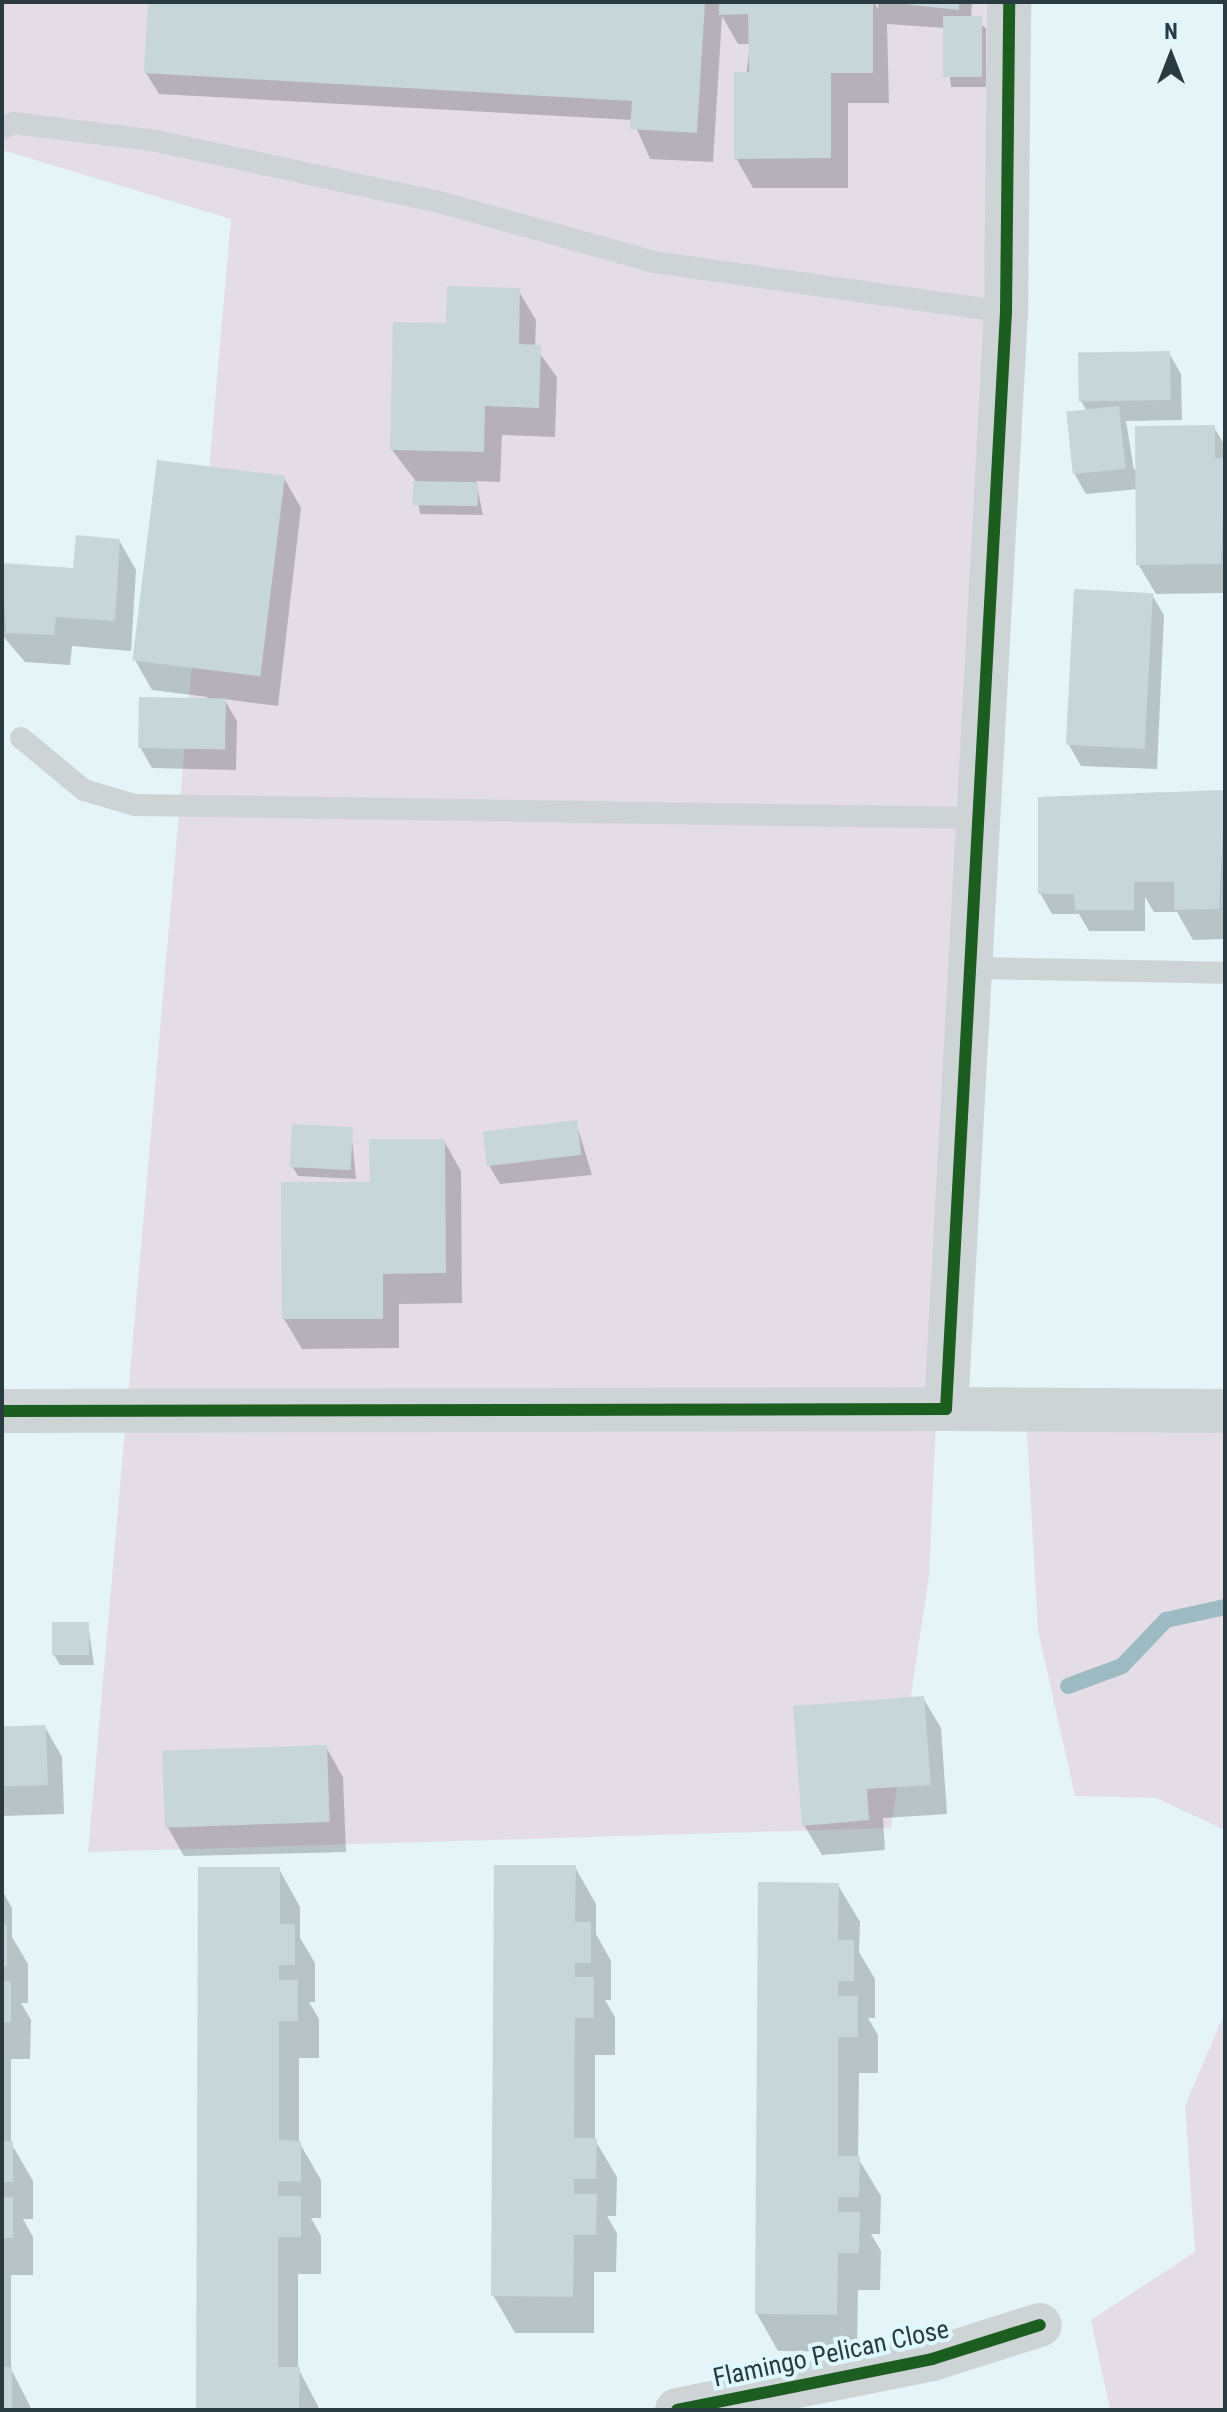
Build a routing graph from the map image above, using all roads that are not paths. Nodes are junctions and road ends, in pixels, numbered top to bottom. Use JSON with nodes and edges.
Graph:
{"nodes":[{"id":1,"x":1009,"y":2,"type":"edge"},
{"id":2,"x":2,"y":129,"type":"edge"},
{"id":3,"x":1006,"y":312,"type":"junction"},
{"id":4,"x":21,"y":738,"type":"dead end"},
{"id":5,"x":982,"y":818,"type":"junction"},
{"id":6,"x":974,"y":968,"type":"junction"},
{"id":7,"x":1225,"y":973,"type":"edge"},
{"id":8,"x":946,"y":1409,"type":"junction"},
{"id":9,"x":2,"y":1411,"type":"edge"},
{"id":10,"x":1225,"y":1411,"type":"edge"},
{"id":11,"x":1040,"y":2325,"type":"dead end"},
{"id":12,"x":677,"y":2410,"type":"edge"}],
"edges":[{"from":1,"to":3,"type":"street"},
{"from":2,"to":3,"type":"lane"},
{"from":3,"to":5,"type":"street"},
{"from":4,"to":5,"type":"lane"},
{"from":5,"to":6,"type":"street"},
{"from":6,"to":7,"type":"lane"},
{"from":6,"to":8,"type":"street"},
{"from":8,"to":9,"type":"street"},
{"from":8,"to":10,"type":"street"},
{"from":11,"to":12,"type":"street","name":"Flamingo Pelican Close"}]}
